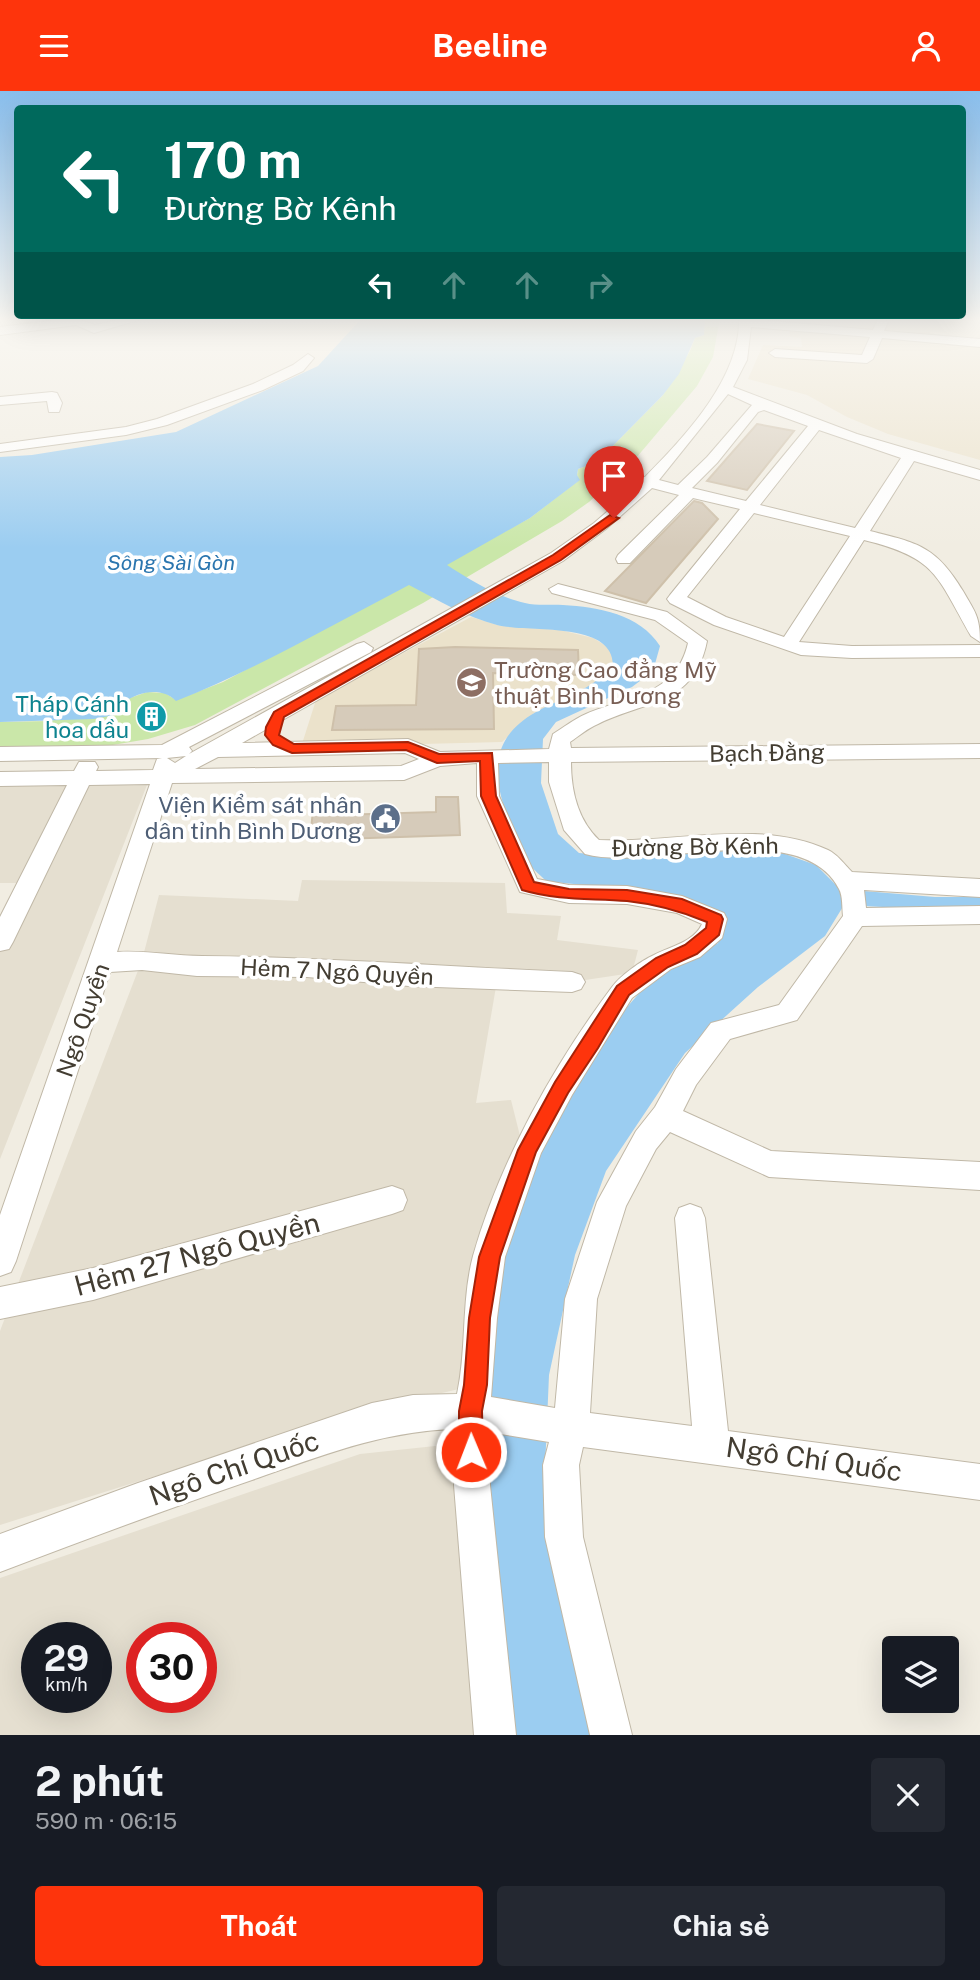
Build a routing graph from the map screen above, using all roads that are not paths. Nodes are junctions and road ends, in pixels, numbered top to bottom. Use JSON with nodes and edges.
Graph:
{"nodes":[{"id":1,"x":237,"y":395,"type":"edge"},
{"id":2,"x":705,"y":395,"type":"edge"},
{"id":3,"x":722,"y":395,"type":"edge"},
{"id":4,"x":740,"y":395,"type":"edge"},
{"id":5,"x":0,"y":401,"type":"edge"},
{"id":6,"x":764,"y":405,"type":"junction"},
{"id":7,"x":54,"y":408,"type":"dead end"},
{"id":8,"x":815,"y":426,"type":"junction"},
{"id":9,"x":0,"y":448,"type":"edge"},
{"id":10,"x":910,"y":456,"type":"junction"},
{"id":11,"x":980,"y":475,"type":"edge"},
{"id":12,"x":645,"y":478,"type":"junction"},
{"id":13,"x":688,"y":488,"type":"junction"},
{"id":14,"x":752,"y":504,"type":"junction"},
{"id":15,"x":864,"y":531,"type":"junction"},
{"id":16,"x":624,"y":559,"type":"dead end"},
{"id":17,"x":558,"y":589,"type":"dead end"},
{"id":18,"x":980,"y":610,"type":"edge"},
{"id":19,"x":980,"y":636,"type":"edge"},
{"id":20,"x":788,"y":645,"type":"junction"},
{"id":21,"x":980,"y":651,"type":"edge"},
{"id":22,"x":278,"y":715,"type":"junction"},
{"id":23,"x":292,"y":749,"type":"junction"},
{"id":24,"x":211,"y":750,"type":"junction"},
{"id":25,"x":166,"y":751,"type":"junction"},
{"id":26,"x":980,"y":751,"type":"edge"},
{"id":27,"x":92,"y":753,"type":"junction"},
{"id":28,"x":0,"y":754,"type":"edge"},
{"id":29,"x":556,"y":755,"type":"junction"},
{"id":30,"x":487,"y":756,"type":"junction"},
{"id":31,"x":437,"y":758,"type":"junction"},
{"id":32,"x":83,"y":778,"type":"junction"},
{"id":33,"x":163,"y":778,"type":"junction"},
{"id":34,"x":0,"y":779,"type":"edge"},
{"id":35,"x":980,"y":888,"type":"edge"},
{"id":36,"x":851,"y":899,"type":"junction"},
{"id":37,"x":980,"y":915,"type":"edge"},
{"id":38,"x":0,"y":942,"type":"edge"},
{"id":39,"x":102,"y":963,"type":"junction"},
{"id":40,"x":572,"y":982,"type":"dead end"},
{"id":41,"x":665,"y":1116,"type":"junction"},
{"id":42,"x":980,"y":1176,"type":"edge"},
{"id":43,"x":393,"y":1200,"type":"dead end"},
{"id":44,"x":690,"y":1218,"type":"dead end"},
{"id":45,"x":0,"y":1261,"type":"edge"},
{"id":46,"x":0,"y":1303,"type":"edge"},
{"id":47,"x":472,"y":1412,"type":"junction"},
{"id":48,"x":568,"y":1427,"type":"junction"},
{"id":49,"x":712,"y":1446,"type":"junction"},
{"id":50,"x":980,"y":1482,"type":"edge"},
{"id":51,"x":0,"y":1553,"type":"edge"},
{"id":52,"x":495,"y":1735,"type":"edge"},
{"id":53,"x":611,"y":1735,"type":"edge"}],
"edges":[{"from":1,"to":9,"type":"street"},
{"from":2,"to":12,"type":"street"},
{"from":3,"to":12,"type":"street"},
{"from":4,"to":6,"type":"street"},
{"from":5,"to":7,"type":"street"},
{"from":6,"to":8,"type":"street"},
{"from":6,"to":13,"type":"street"},
{"from":8,"to":10,"type":"street"},
{"from":8,"to":14,"type":"street"},
{"from":10,"to":11,"type":"street"},
{"from":10,"to":15,"type":"street"},
{"from":12,"to":13,"type":"street"},
{"from":12,"to":22,"type":"street"},
{"from":12,"to":25,"type":"street"},
{"from":13,"to":14,"type":"street"},
{"from":13,"to":16,"type":"street"},
{"from":14,"to":15,"type":"street"},
{"from":14,"to":20,"type":"street"},
{"from":15,"to":18,"type":"street"},
{"from":15,"to":19,"type":"street"},
{"from":15,"to":20,"type":"street"},
{"from":17,"to":29,"type":"street"},
{"from":20,"to":21,"type":"street"},
{"from":22,"to":23,"type":"street"},
{"from":22,"to":24,"type":"street"},
{"from":23,"to":24,"type":"street"},
{"from":23,"to":31,"type":"street"},
{"from":24,"to":25,"type":"street"},
{"from":24,"to":33,"type":"street"},
{"from":25,"to":27,"type":"street"},
{"from":25,"to":33,"type":"street","name":"Ngô Quyền"},
{"from":26,"to":29,"type":"street","name":"Bạch Đằng"},
{"from":27,"to":28,"type":"street"},
{"from":27,"to":32,"type":"street"},
{"from":29,"to":30,"type":"street","name":"Bạch Đằng"},
{"from":29,"to":36,"type":"street","name":"Đường Bờ Kênh"},
{"from":30,"to":31,"type":"street"},
{"from":30,"to":47,"type":"street","name":"Đường Bờ Kênh"},
{"from":31,"to":33,"type":"street"},
{"from":32,"to":33,"type":"street"},
{"from":32,"to":34,"type":"street"},
{"from":32,"to":38,"type":"street"},
{"from":33,"to":39,"type":"street","name":"Ngô Quyền"},
{"from":35,"to":36,"type":"street"},
{"from":36,"to":37,"type":"street"},
{"from":36,"to":41,"type":"street"},
{"from":39,"to":40,"type":"street","name":"Hẻm 7 Ngô Quyền"},
{"from":39,"to":45,"type":"street","name":"Ngô Quyền"},
{"from":41,"to":42,"type":"street"},
{"from":41,"to":48,"type":"street"},
{"from":43,"to":46,"type":"street","name":"Hẻm 27 Ngô Quyền"},
{"from":44,"to":49,"type":"street"},
{"from":47,"to":48,"type":"street","name":"Ngô Chí Quốc"},
{"from":47,"to":51,"type":"street","name":"Ngô Chí Quốc"},
{"from":47,"to":52,"type":"street","name":"Đường Bờ Kênh"},
{"from":48,"to":49,"type":"street","name":"Ngô Chí Quốc"},
{"from":48,"to":53,"type":"street"},
{"from":49,"to":50,"type":"street","name":"Ngô Chí Quốc"}]}
